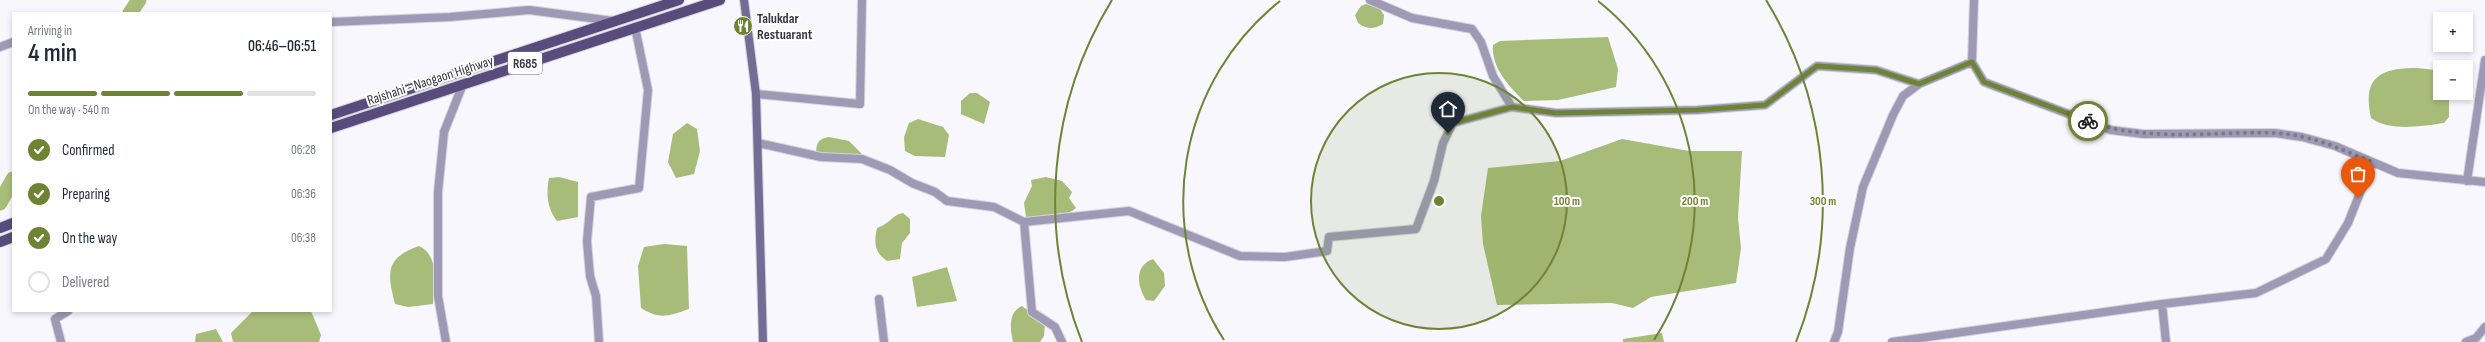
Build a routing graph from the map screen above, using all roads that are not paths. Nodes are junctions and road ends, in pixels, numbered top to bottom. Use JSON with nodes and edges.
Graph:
{"nodes":[{"id":1,"x":679,"y":0,"type":"edge"},
{"id":2,"x":720,"y":0,"type":"edge"},
{"id":3,"x":744,"y":0,"type":"edge"},
{"id":4,"x":862,"y":0,"type":"edge"},
{"id":5,"x":1370,"y":0,"type":"edge"},
{"id":6,"x":1974,"y":0,"type":"edge"},
{"id":7,"x":614,"y":21,"type":"junction"},
{"id":8,"x":332,"y":22,"type":"edge"},
{"id":9,"x":635,"y":28,"type":"junction"},
{"id":10,"x":584,"y":31,"type":"junction"},
{"id":11,"x":12,"y":42,"type":"edge"},
{"id":12,"x":588,"y":43,"type":"junction"},
{"id":13,"x":0,"y":47,"type":"edge"},
{"id":14,"x":2485,"y":60,"type":"edge"},
{"id":15,"x":1972,"y":62,"type":"junction"},
{"id":16,"x":462,"y":84,"type":"junction"},
{"id":17,"x":1919,"y":84,"type":"junction"},
{"id":18,"x":756,"y":94,"type":"junction"},
{"id":19,"x":1512,"y":107,"type":"junction"},
{"id":20,"x":332,"y":115,"type":"edge"},
{"id":21,"x":332,"y":128,"type":"edge"},
{"id":22,"x":758,"y":143,"type":"junction"},
{"id":23,"x":2372,"y":162,"type":"junction"},
{"id":24,"x":2466,"y":181,"type":"junction"},
{"id":25,"x":2485,"y":182,"type":"edge"},
{"id":26,"x":1024,"y":222,"type":"junction"},
{"id":27,"x":12,"y":223,"type":"edge"},
{"id":28,"x":0,"y":228,"type":"edge"},
{"id":29,"x":12,"y":237,"type":"edge"},
{"id":30,"x":0,"y":242,"type":"edge"},
{"id":31,"x":879,"y":299,"type":"dead end"},
{"id":32,"x":2162,"y":304,"type":"junction"},
{"id":33,"x":66,"y":312,"type":"edge"},
{"id":34,"x":2485,"y":327,"type":"edge"},
{"id":35,"x":61,"y":342,"type":"edge"},
{"id":36,"x":446,"y":342,"type":"edge"},
{"id":37,"x":599,"y":342,"type":"edge"},
{"id":38,"x":763,"y":342,"type":"edge"},
{"id":39,"x":884,"y":342,"type":"edge"},
{"id":40,"x":1062,"y":342,"type":"edge"},
{"id":41,"x":1834,"y":342,"type":"edge"},
{"id":42,"x":1892,"y":342,"type":"edge"},
{"id":43,"x":2166,"y":342,"type":"edge"},
{"id":44,"x":2466,"y":342,"type":"edge"}],
"edges":[{"from":1,"to":7,"type":"main road","name":"Rajshahi - Naogaon Highway","number":"R685"},
{"from":2,"to":9,"type":"main road","name":"Rajshahi - Naogaon Highway","number":"R685"},
{"from":3,"to":18,"type":"main road"},
{"from":4,"to":18,"type":"street"},
{"from":5,"to":19,"type":"street"},
{"from":6,"to":15,"type":"street"},
{"from":7,"to":8,"type":"street"},
{"from":7,"to":10,"type":"main road","name":"Rajshahi - Naogaon Highway","number":"R685"},
{"from":9,"to":12,"type":"main road","name":"Rajshahi - Naogaon Highway","number":"R685"},
{"from":9,"to":37,"type":"street"},
{"from":10,"to":12,"type":"main road"},
{"from":10,"to":20,"type":"main road","name":"Rajshahi - Naogaon Highway","number":"R685"},
{"from":11,"to":13,"type":"street"},
{"from":12,"to":16,"type":"main road","name":"Rajshahi - Naogaon Highway","number":"R685"},
{"from":14,"to":24,"type":"street"},
{"from":15,"to":17,"type":"street"},
{"from":15,"to":23,"type":"street"},
{"from":16,"to":21,"type":"main road","name":"Rajshahi - Naogaon Highway","number":"R685"},
{"from":16,"to":36,"type":"street"},
{"from":17,"to":19,"type":"street"},
{"from":17,"to":41,"type":"street"},
{"from":18,"to":22,"type":"main road"},
{"from":19,"to":26,"type":"street"},
{"from":22,"to":26,"type":"street"},
{"from":22,"to":38,"type":"main road"},
{"from":23,"to":24,"type":"street"},
{"from":23,"to":32,"type":"street"},
{"from":24,"to":25,"type":"street"},
{"from":26,"to":40,"type":"street"},
{"from":27,"to":28,"type":"main road"},
{"from":29,"to":30,"type":"main road"},
{"from":31,"to":39,"type":"street"},
{"from":32,"to":42,"type":"street"},
{"from":32,"to":43,"type":"street"},
{"from":33,"to":35,"type":"street"},
{"from":34,"to":44,"type":"street"}]}
